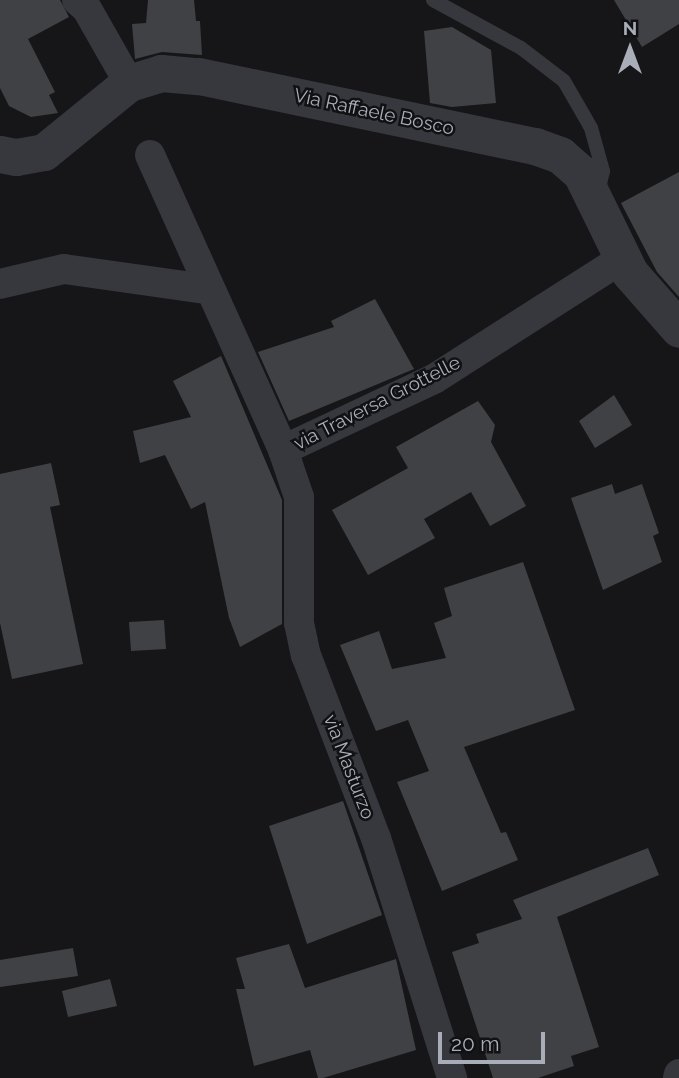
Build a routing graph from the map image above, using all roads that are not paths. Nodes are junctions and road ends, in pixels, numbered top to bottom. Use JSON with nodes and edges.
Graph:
{"nodes":[{"id":1,"x":77,"y":0,"type":"edge"},
{"id":2,"x":433,"y":0,"type":"edge"},
{"id":3,"x":129,"y":83,"type":"junction"},
{"id":4,"x":0,"y":153,"type":"edge"},
{"id":5,"x":150,"y":155,"type":"dead end"},
{"id":6,"x":596,"y":201,"type":"junction"},
{"id":7,"x":622,"y":259,"type":"junction"},
{"id":8,"x":0,"y":284,"type":"edge"},
{"id":9,"x":207,"y":289,"type":"junction"},
{"id":10,"x":679,"y":329,"type":"edge"},
{"id":11,"x":283,"y":450,"type":"junction"},
{"id":12,"x":452,"y":1078,"type":"edge"}],
"edges":[{"from":1,"to":3,"type":"street"},
{"from":2,"to":6,"type":"lane"},
{"from":3,"to":4,"type":"street","name":"Via Raffaele Bosco"},
{"from":3,"to":6,"type":"street","name":"Via Raffaele Bosco"},
{"from":5,"to":9,"type":"street","name":"via Traversa Grottelle"},
{"from":6,"to":7,"type":"street","name":"Via Raffaele Bosco"},
{"from":7,"to":10,"type":"street","name":"Via Raffaele Bosco"},
{"from":7,"to":11,"type":"street","name":"via Traversa Grottelle"},
{"from":8,"to":9,"type":"street"},
{"from":9,"to":11,"type":"street","name":"via Traversa Grottelle"},
{"from":11,"to":12,"type":"street","name":"via Masturzo"}]}
